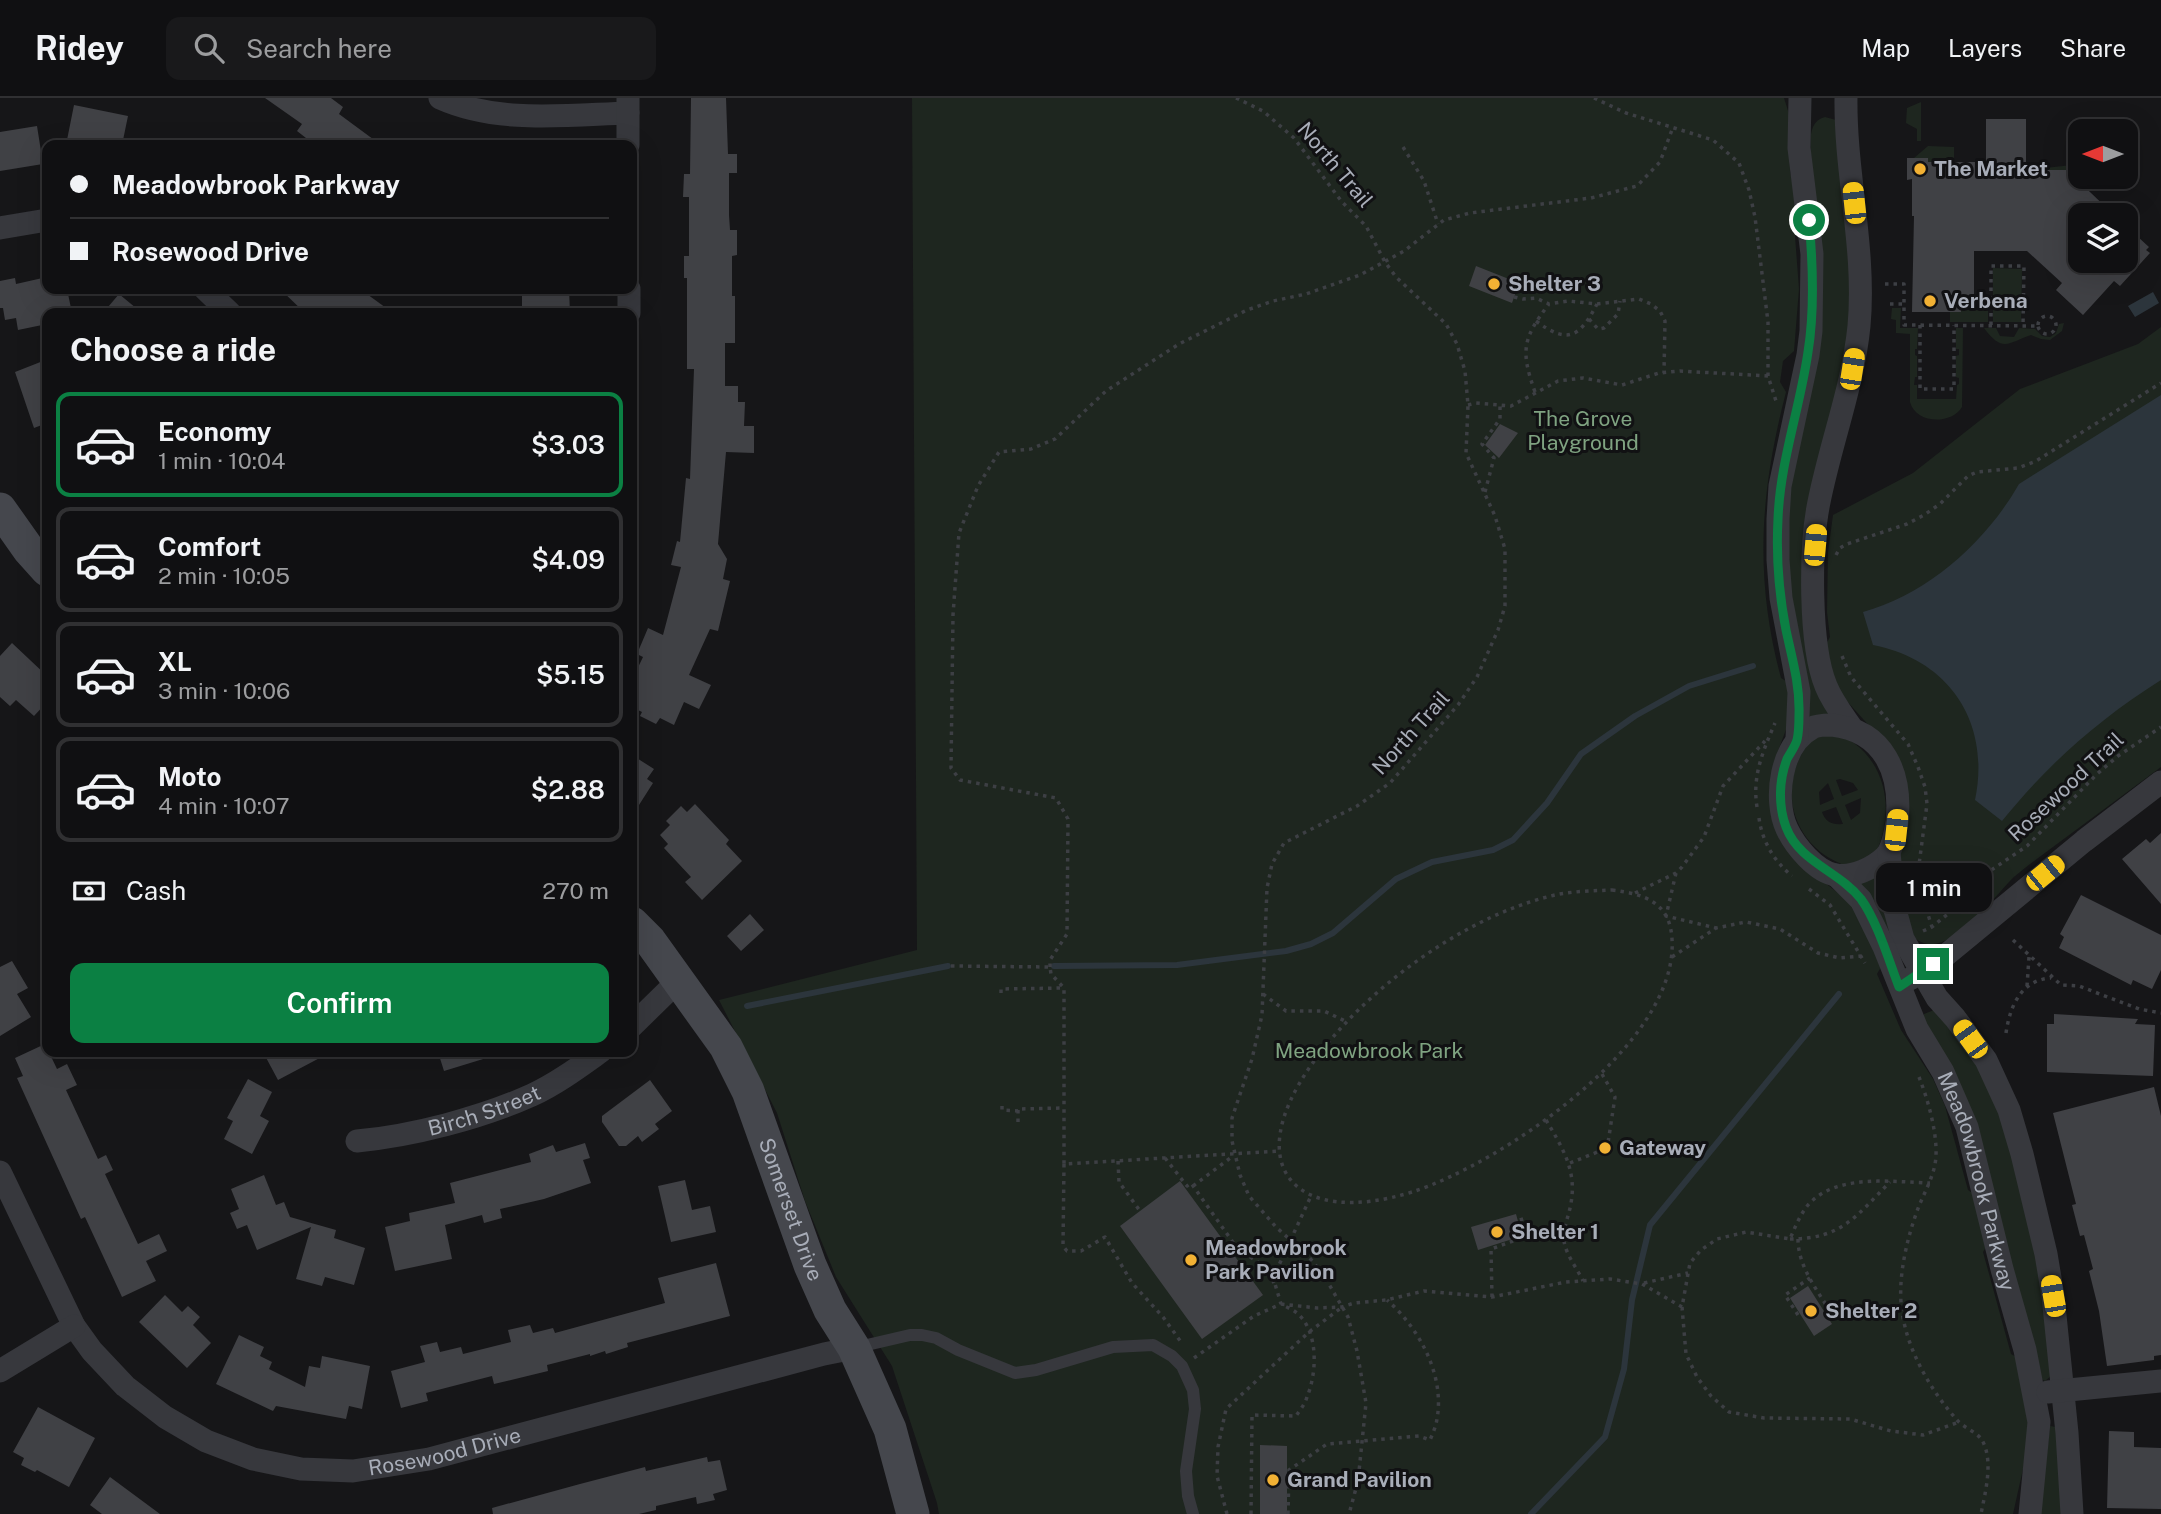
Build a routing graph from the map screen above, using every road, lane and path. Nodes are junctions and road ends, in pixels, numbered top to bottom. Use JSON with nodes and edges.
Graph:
{"nodes":[{"id":1,"x":440,"y":98,"type":"edge"},
{"id":2,"x":1236,"y":98,"type":"edge"},
{"id":3,"x":1800,"y":98,"type":"edge"},
{"id":4,"x":1846,"y":98,"type":"edge"},
{"id":5,"x":628,"y":106,"type":"edge"},
{"id":6,"x":1673,"y":127,"type":"dead end"},
{"id":7,"x":628,"y":140,"type":"edge"},
{"id":8,"x":1404,"y":147,"type":"dead end"},
{"id":9,"x":42,"y":221,"type":"edge"},
{"id":10,"x":1438,"y":224,"type":"junction"},
{"id":11,"x":0,"y":228,"type":"edge"},
{"id":12,"x":1385,"y":262,"type":"junction"},
{"id":13,"x":1885,"y":284,"type":"dead end"},
{"id":14,"x":210,"y":294,"type":"edge"},
{"id":15,"x":1514,"y":297,"type":"dead end"},
{"id":16,"x":1619,"y":301,"type":"junction"},
{"id":17,"x":1549,"y":304,"type":"junction"},
{"id":18,"x":1597,"y":304,"type":"junction"},
{"id":19,"x":1890,"y":304,"type":"dead end"},
{"id":20,"x":1904,"y":304,"type":"junction"},
{"id":21,"x":225,"y":308,"type":"edge"},
{"id":22,"x":1589,"y":319,"type":"junction"},
{"id":23,"x":1536,"y":321,"type":"junction"},
{"id":24,"x":1920,"y":325,"type":"junction"},
{"id":25,"x":1954,"y":325,"type":"junction"},
{"id":26,"x":1991,"y":325,"type":"junction"},
{"id":27,"x":2023,"y":325,"type":"junction"},
{"id":28,"x":2038,"y":326,"type":"junction"},
{"id":29,"x":1664,"y":373,"type":"junction"},
{"id":30,"x":1768,"y":376,"type":"dead end"},
{"id":31,"x":2161,"y":383,"type":"edge"},
{"id":32,"x":1535,"y":393,"type":"junction"},
{"id":33,"x":1468,"y":405,"type":"junction"},
{"id":34,"x":1500,"y":405,"type":"junction"},
{"id":35,"x":1484,"y":494,"type":"junction"},
{"id":36,"x":0,"y":509,"type":"edge"},
{"id":37,"x":42,"y":564,"type":"edge"},
{"id":38,"x":1833,"y":566,"type":"dead end"},
{"id":39,"x":1840,"y":652,"type":"dead end"},
{"id":40,"x":1851,"y":727,"type":"junction"},
{"id":41,"x":2161,"y":727,"type":"edge"},
{"id":42,"x":1769,"y":738,"type":"dead end"},
{"id":43,"x":1797,"y":739,"type":"junction"},
{"id":44,"x":2161,"y":782,"type":"edge"},
{"id":45,"x":1889,"y":852,"type":"junction"},
{"id":46,"x":1676,"y":873,"type":"junction"},
{"id":47,"x":1836,"y":875,"type":"junction"},
{"id":48,"x":1635,"y":893,"type":"junction"},
{"id":49,"x":1666,"y":916,"type":"junction"},
{"id":50,"x":637,"y":928,"type":"edge"},
{"id":51,"x":1716,"y":928,"type":"junction"},
{"id":52,"x":2012,"y":940,"type":"dead end"},
{"id":53,"x":1861,"y":956,"type":"dead end"},
{"id":54,"x":2029,"y":956,"type":"junction"},
{"id":55,"x":1672,"y":957,"type":"junction"},
{"id":56,"x":951,"y":966,"type":"dead end"},
{"id":57,"x":1050,"y":967,"type":"junction"},
{"id":58,"x":1921,"y":972,"type":"junction"},
{"id":59,"x":2053,"y":978,"type":"junction"},
{"id":60,"x":679,"y":980,"type":"junction"},
{"id":61,"x":2027,"y":986,"type":"junction"},
{"id":62,"x":1899,"y":987,"type":"junction"},
{"id":63,"x":1064,"y":988,"type":"junction"},
{"id":64,"x":1001,"y":993,"type":"dead end"},
{"id":65,"x":1262,"y":993,"type":"junction"},
{"id":66,"x":2161,"y":1013,"type":"edge"},
{"id":67,"x":637,"y":1021,"type":"edge"},
{"id":68,"x":1347,"y":1022,"type":"junction"},
{"id":69,"x":2006,"y":1033,"type":"dead end"},
{"id":70,"x":592,"y":1057,"type":"edge"},
{"id":71,"x":1602,"y":1074,"type":"junction"},
{"id":72,"x":1002,"y":1107,"type":"dead end"},
{"id":73,"x":1064,"y":1108,"type":"junction"},
{"id":74,"x":1018,"y":1111,"type":"junction"},
{"id":75,"x":1546,"y":1120,"type":"junction"},
{"id":76,"x":1018,"y":1122,"type":"dead end"},
{"id":77,"x":357,"y":1140,"type":"dead end"},
{"id":78,"x":1608,"y":1143,"type":"junction"},
{"id":79,"x":1280,"y":1151,"type":"junction"},
{"id":80,"x":1601,"y":1151,"type":"junction"},
{"id":81,"x":1234,"y":1154,"type":"junction"},
{"id":82,"x":1165,"y":1158,"type":"junction"},
{"id":83,"x":1118,"y":1161,"type":"junction"},
{"id":84,"x":1570,"y":1163,"type":"junction"},
{"id":85,"x":1064,"y":1164,"type":"junction"},
{"id":86,"x":0,"y":1172,"type":"edge"},
{"id":87,"x":1890,"y":1182,"type":"junction"},
{"id":88,"x":1930,"y":1183,"type":"dead end"},
{"id":89,"x":1193,"y":1186,"type":"junction"},
{"id":90,"x":1311,"y":1196,"type":"junction"},
{"id":91,"x":1140,"y":1211,"type":"dead end"},
{"id":92,"x":1520,"y":1215,"type":"dead end"},
{"id":93,"x":1290,"y":1239,"type":"junction"},
{"id":94,"x":1790,"y":1239,"type":"junction"},
{"id":95,"x":1798,"y":1239,"type":"junction"},
{"id":96,"x":1688,"y":1273,"type":"junction"},
{"id":97,"x":1810,"y":1278,"type":"junction"},
{"id":98,"x":1583,"y":1281,"type":"junction"},
{"id":99,"x":1275,"y":1284,"type":"junction"},
{"id":100,"x":1642,"y":1284,"type":"junction"},
{"id":101,"x":1492,"y":1297,"type":"junction"},
{"id":102,"x":1386,"y":1300,"type":"junction"},
{"id":103,"x":1281,"y":1304,"type":"junction"},
{"id":104,"x":1342,"y":1307,"type":"junction"},
{"id":105,"x":1682,"y":1307,"type":"junction"},
{"id":106,"x":1828,"y":1308,"type":"dead end"},
{"id":107,"x":1798,"y":1315,"type":"dead end"},
{"id":108,"x":74,"y":1326,"type":"junction"},
{"id":109,"x":1309,"y":1332,"type":"junction"},
{"id":110,"x":854,"y":1348,"type":"junction"},
{"id":111,"x":0,"y":1371,"type":"edge"},
{"id":112,"x":2161,"y":1381,"type":"edge"},
{"id":113,"x":2063,"y":1390,"type":"junction"},
{"id":114,"x":2034,"y":1395,"type":"junction"},
{"id":115,"x":1363,"y":1441,"type":"junction"},
{"id":116,"x":913,"y":1514,"type":"edge"},
{"id":117,"x":1193,"y":1514,"type":"edge"},
{"id":118,"x":1227,"y":1514,"type":"edge"},
{"id":119,"x":1251,"y":1514,"type":"edge"},
{"id":120,"x":1288,"y":1514,"type":"edge"},
{"id":121,"x":1349,"y":1514,"type":"edge"},
{"id":122,"x":1981,"y":1514,"type":"edge"},
{"id":123,"x":2030,"y":1514,"type":"edge"},
{"id":124,"x":2072,"y":1514,"type":"edge"}],
"edges":[{"from":1,"to":5,"type":"street"},
{"from":2,"to":12,"type":"path","name":"North Trail"},
{"from":3,"to":43,"type":"street","name":"Meadowbrook Parkway"},
{"from":4,"to":40,"type":"street"},
{"from":5,"to":7,"type":"street"},
{"from":6,"to":10,"type":"path"},
{"from":8,"to":10,"type":"path"},
{"from":9,"to":11,"type":"street"},
{"from":10,"to":12,"type":"path"},
{"from":12,"to":33,"type":"path","name":"North Trail"},
{"from":12,"to":57,"type":"path"},
{"from":13,"to":20,"type":"path"},
{"from":14,"to":21,"type":"street"},
{"from":15,"to":17,"type":"path"},
{"from":16,"to":18,"type":"path"},
{"from":16,"to":22,"type":"path"},
{"from":16,"to":29,"type":"path"},
{"from":17,"to":18,"type":"path"},
{"from":17,"to":23,"type":"path"},
{"from":18,"to":22,"type":"path"},
{"from":19,"to":20,"type":"path"},
{"from":20,"to":24,"type":"path"},
{"from":22,"to":23,"type":"path"},
{"from":23,"to":32,"type":"path"},
{"from":24,"to":25,"type":"path"},
{"from":24,"to":25,"type":"path"},
{"from":25,"to":26,"type":"path"},
{"from":26,"to":27,"type":"path"},
{"from":26,"to":27,"type":"path"},
{"from":27,"to":28,"type":"path"},
{"from":28,"to":28,"type":"path"},
{"from":29,"to":30,"type":"path"},
{"from":29,"to":32,"type":"path"},
{"from":31,"to":38,"type":"path"},
{"from":32,"to":34,"type":"path"},
{"from":33,"to":34,"type":"path"},
{"from":33,"to":35,"type":"path","name":"North Trail"},
{"from":34,"to":35,"type":"path"},
{"from":35,"to":65,"type":"path","name":"North Trail"},
{"from":36,"to":37,"type":"street"},
{"from":39,"to":41,"type":"path","name":"Rosewood Trail"},
{"from":40,"to":43,"type":"street"},
{"from":40,"to":45,"type":"street"},
{"from":42,"to":46,"type":"path"},
{"from":43,"to":47,"type":"street","name":"Meadowbrook Parkway"},
{"from":44,"to":58,"type":"street"},
{"from":45,"to":47,"type":"street"},
{"from":45,"to":58,"type":"street"},
{"from":46,"to":48,"type":"path"},
{"from":46,"to":49,"type":"path"},
{"from":47,"to":62,"type":"street","name":"Meadowbrook Parkway"},
{"from":48,"to":49,"type":"path"},
{"from":48,"to":68,"type":"path"},
{"from":49,"to":51,"type":"path"},
{"from":49,"to":55,"type":"path"},
{"from":50,"to":60,"type":"street","name":"Somerset Drive"},
{"from":51,"to":53,"type":"path"},
{"from":51,"to":55,"type":"path"},
{"from":52,"to":54,"type":"path"},
{"from":54,"to":59,"type":"path"},
{"from":54,"to":61,"type":"path"},
{"from":55,"to":71,"type":"path"},
{"from":56,"to":57,"type":"path"},
{"from":57,"to":63,"type":"path"},
{"from":58,"to":62,"type":"street"},
{"from":58,"to":113,"type":"street"},
{"from":59,"to":61,"type":"path"},
{"from":59,"to":66,"type":"path"},
{"from":60,"to":67,"type":"street"},
{"from":60,"to":110,"type":"street","name":"Somerset Drive"},
{"from":61,"to":69,"type":"path"},
{"from":62,"to":114,"type":"street","name":"Meadowbrook Parkway"},
{"from":63,"to":64,"type":"path"},
{"from":63,"to":73,"type":"path"},
{"from":65,"to":68,"type":"path"},
{"from":65,"to":81,"type":"path","name":"North Trail"},
{"from":68,"to":79,"type":"path"},
{"from":70,"to":77,"type":"street","name":"Birch Street"},
{"from":71,"to":75,"type":"path"},
{"from":71,"to":78,"type":"path"},
{"from":72,"to":74,"type":"path"},
{"from":73,"to":74,"type":"path"},
{"from":73,"to":85,"type":"path"},
{"from":74,"to":76,"type":"path"},
{"from":75,"to":84,"type":"path"},
{"from":75,"to":90,"type":"path"},
{"from":78,"to":80,"type":"path"},
{"from":78,"to":80,"type":"path"},
{"from":79,"to":81,"type":"path"},
{"from":79,"to":90,"type":"path"},
{"from":80,"to":84,"type":"path"},
{"from":81,"to":82,"type":"path"},
{"from":81,"to":89,"type":"path"},
{"from":81,"to":93,"type":"path","name":"North Trail"},
{"from":82,"to":83,"type":"path"},
{"from":82,"to":89,"type":"path"},
{"from":83,"to":85,"type":"path"},
{"from":83,"to":91,"type":"path"},
{"from":84,"to":98,"type":"path"},
{"from":85,"to":103,"type":"path"},
{"from":86,"to":108,"type":"street","name":"Rosewood Drive"},
{"from":87,"to":88,"type":"path"},
{"from":87,"to":94,"type":"path"},
{"from":87,"to":95,"type":"path"},
{"from":89,"to":99,"type":"path"},
{"from":90,"to":93,"type":"path"},
{"from":92,"to":101,"type":"path"},
{"from":93,"to":99,"type":"path"},
{"from":93,"to":104,"type":"path","name":"North Trail"},
{"from":94,"to":95,"type":"path"},
{"from":94,"to":96,"type":"path"},
{"from":95,"to":97,"type":"path"},
{"from":96,"to":100,"type":"path"},
{"from":96,"to":105,"type":"path"},
{"from":97,"to":106,"type":"path"},
{"from":97,"to":107,"type":"path"},
{"from":98,"to":100,"type":"path"},
{"from":98,"to":101,"type":"path"},
{"from":99,"to":103,"type":"path"},
{"from":100,"to":105,"type":"path"},
{"from":101,"to":102,"type":"path"},
{"from":102,"to":104,"type":"path"},
{"from":102,"to":115,"type":"path"},
{"from":103,"to":104,"type":"path"},
{"from":103,"to":109,"type":"path"},
{"from":104,"to":109,"type":"path"},
{"from":104,"to":115,"type":"path","name":"North Trail"},
{"from":105,"to":122,"type":"path"},
{"from":108,"to":110,"type":"street","name":"Rosewood Drive"},
{"from":108,"to":111,"type":"street"},
{"from":109,"to":118,"type":"path"},
{"from":109,"to":119,"type":"path"},
{"from":110,"to":116,"type":"street","name":"Somerset Drive"},
{"from":110,"to":117,"type":"lane"},
{"from":112,"to":113,"type":"street"},
{"from":113,"to":114,"type":"street"},
{"from":113,"to":124,"type":"street"},
{"from":114,"to":123,"type":"street","name":"Meadowbrook Parkway"},
{"from":115,"to":120,"type":"path"},
{"from":115,"to":121,"type":"path","name":"North Trail"}]}
